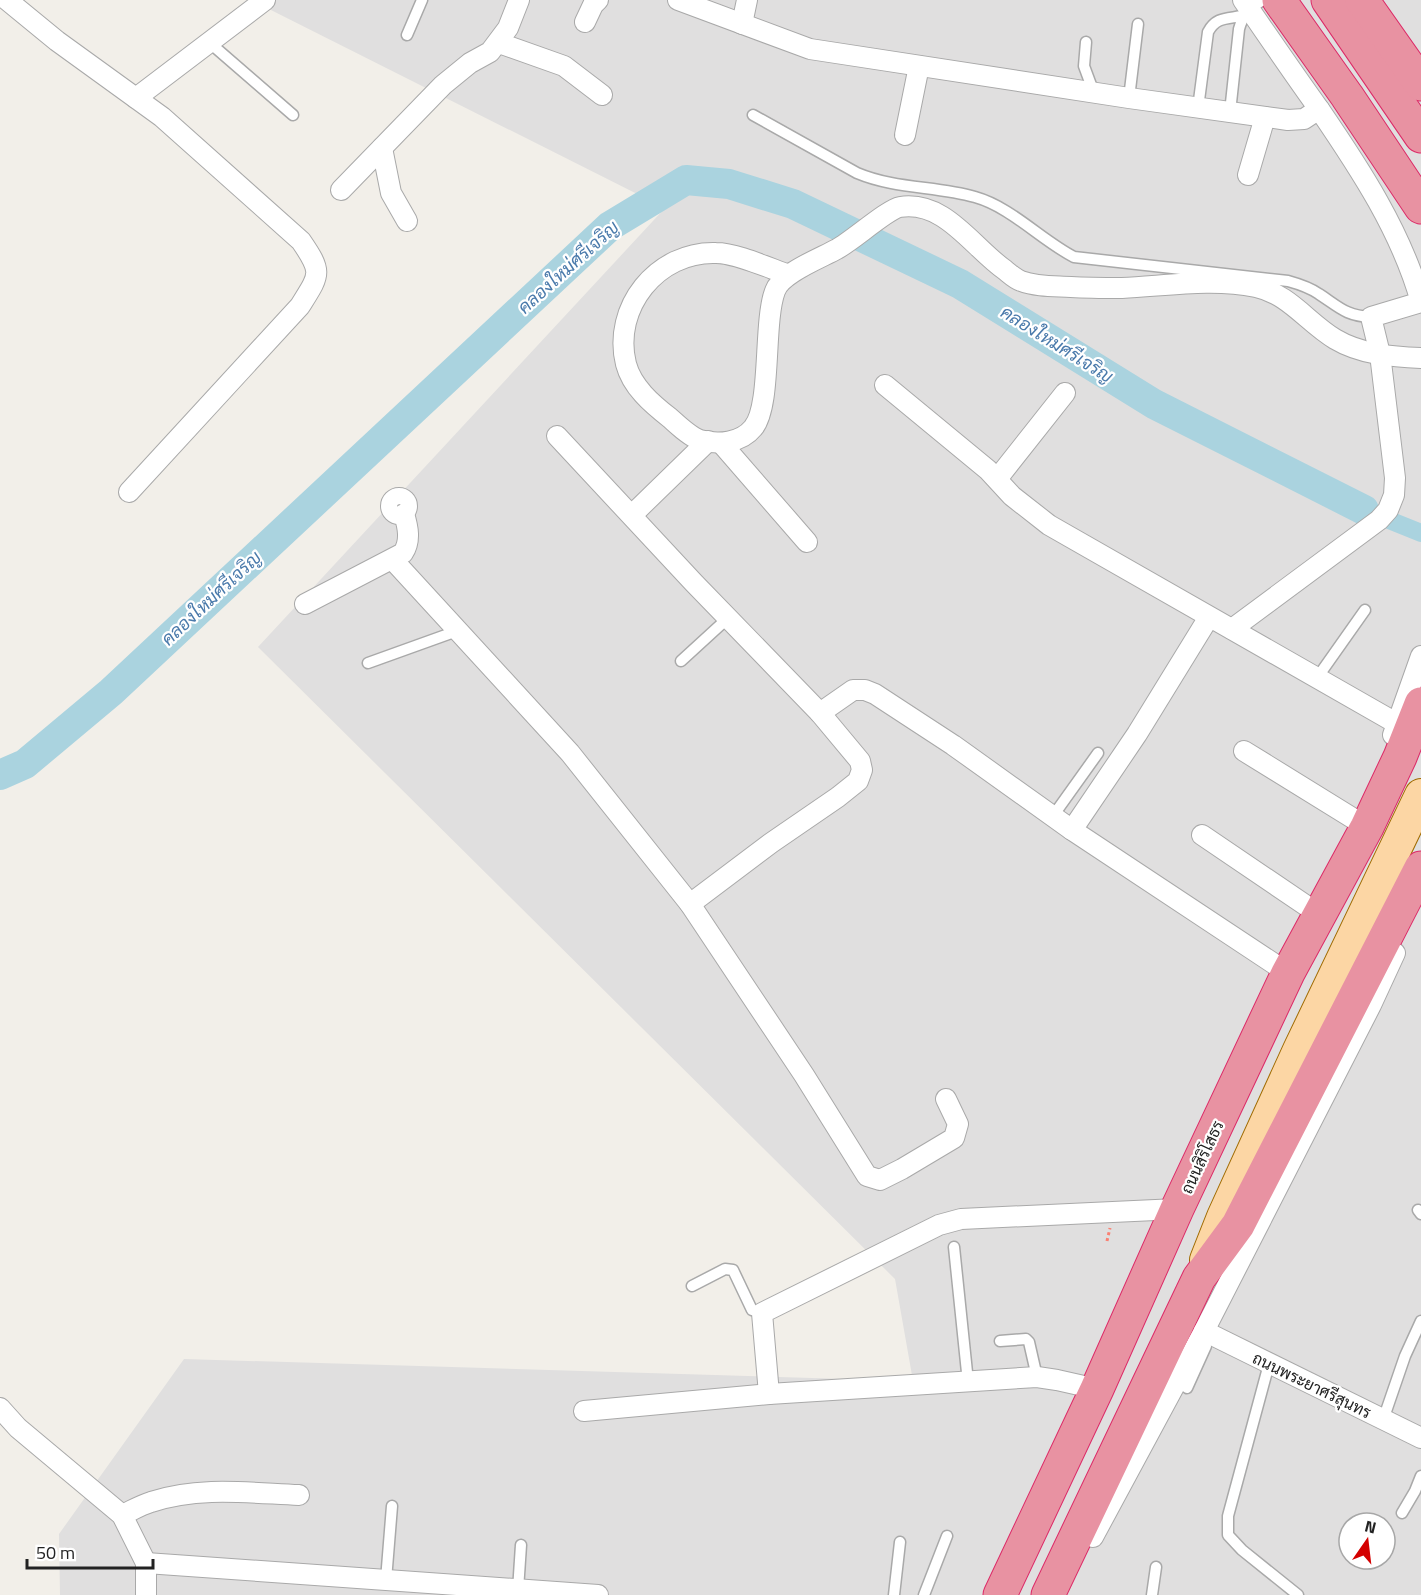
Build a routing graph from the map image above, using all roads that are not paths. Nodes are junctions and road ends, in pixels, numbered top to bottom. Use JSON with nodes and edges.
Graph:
{"nodes":[{"id":1,"x":7,"y":0,"type":"edge"},
{"id":2,"x":265,"y":0,"type":"edge"},
{"id":3,"x":422,"y":0,"type":"edge"},
{"id":4,"x":519,"y":0,"type":"edge"},
{"id":5,"x":598,"y":0,"type":"edge"},
{"id":6,"x":678,"y":0,"type":"edge"},
{"id":7,"x":747,"y":0,"type":"edge"},
{"id":8,"x":1328,"y":0,"type":"edge"},
{"id":9,"x":1362,"y":0,"type":"edge"},
{"id":10,"x":1255,"y":5,"type":"edge"},
{"id":11,"x":585,"y":22,"type":"dead end"},
{"id":12,"x":742,"y":24,"type":"junction"},
{"id":13,"x":1138,"y":24,"type":"dead end"},
{"id":14,"x":407,"y":35,"type":"dead end"},
{"id":15,"x":1086,"y":42,"type":"dead end"},
{"id":16,"x":210,"y":43,"type":"junction"},
{"id":17,"x":499,"y":43,"type":"junction"},
{"id":18,"x":919,"y":66,"type":"junction"},
{"id":19,"x":1421,"y":84,"type":"edge"},
{"id":20,"x":1094,"y":93,"type":"junction"},
{"id":21,"x":602,"y":95,"type":"dead end"},
{"id":22,"x":136,"y":98,"type":"junction"},
{"id":23,"x":1129,"y":98,"type":"junction"},
{"id":24,"x":1198,"y":108,"type":"junction"},
{"id":25,"x":1319,"y":110,"type":"junction"},
{"id":26,"x":1230,"y":112,"type":"junction"},
{"id":27,"x":293,"y":114,"type":"dead end"},
{"id":28,"x":753,"y":116,"type":"dead end"},
{"id":29,"x":1265,"y":117,"type":"junction"},
{"id":30,"x":905,"y":135,"type":"dead end"},
{"id":31,"x":1421,"y":136,"type":"edge"},
{"id":32,"x":382,"y":148,"type":"junction"},
{"id":33,"x":1248,"y":175,"type":"dead end"},
{"id":34,"x":341,"y":190,"type":"dead end"},
{"id":35,"x":1419,"y":206,"type":"edge"},
{"id":36,"x":406,"y":222,"type":"dead end"},
{"id":37,"x":789,"y":275,"type":"junction"},
{"id":38,"x":1421,"y":302,"type":"edge"},
{"id":39,"x":1371,"y":317,"type":"junction"},
{"id":40,"x":1380,"y":354,"type":"junction"},
{"id":41,"x":1421,"y":358,"type":"edge"},
{"id":42,"x":885,"y":385,"type":"dead end"},
{"id":43,"x":1065,"y":393,"type":"dead end"},
{"id":44,"x":557,"y":436,"type":"dead end"},
{"id":45,"x":714,"y":442,"type":"junction"},
{"id":46,"x":997,"y":479,"type":"junction"},
{"id":47,"x":129,"y":492,"type":"dead end"},
{"id":48,"x":404,"y":514,"type":"dead end"},
{"id":49,"x":632,"y":515,"type":"junction"},
{"id":50,"x":807,"y":542,"type":"dead end"},
{"id":51,"x":393,"y":560,"type":"junction"},
{"id":52,"x":305,"y":604,"type":"dead end"},
{"id":53,"x":1365,"y":610,"type":"dead end"},
{"id":54,"x":1209,"y":617,"type":"junction"},
{"id":55,"x":728,"y":618,"type":"junction"},
{"id":56,"x":1232,"y":629,"type":"junction"},
{"id":57,"x":457,"y":631,"type":"junction"},
{"id":58,"x":1421,"y":656,"type":"edge"},
{"id":59,"x":681,"y":661,"type":"dead end"},
{"id":60,"x":368,"y":663,"type":"dead end"},
{"id":61,"x":1317,"y":678,"type":"junction"},
{"id":62,"x":820,"y":713,"type":"junction"},
{"id":63,"x":1413,"y":718,"type":"edge"},
{"id":64,"x":1244,"y":751,"type":"dead end"},
{"id":65,"x":1098,"y":753,"type":"dead end"},
{"id":66,"x":1421,"y":795,"type":"edge"},
{"id":67,"x":1053,"y":816,"type":"junction"},
{"id":68,"x":1367,"y":826,"type":"junction"},
{"id":69,"x":1072,"y":830,"type":"junction"},
{"id":70,"x":1202,"y":836,"type":"dead end"},
{"id":71,"x":1421,"y":868,"type":"edge"},
{"id":72,"x":1421,"y":899,"type":"edge"},
{"id":73,"x":690,"y":904,"type":"junction"},
{"id":74,"x":1320,"y":915,"type":"junction"},
{"id":75,"x":1288,"y":973,"type":"junction"},
{"id":76,"x":946,"y":1099,"type":"dead end"},
{"id":77,"x":1177,"y":1209,"type":"junction"},
{"id":78,"x":954,"y":1247,"type":"dead end"},
{"id":79,"x":1199,"y":1278,"type":"junction"},
{"id":80,"x":692,"y":1286,"type":"dead end"},
{"id":81,"x":762,"y":1313,"type":"junction"},
{"id":82,"x":1421,"y":1321,"type":"edge"},
{"id":83,"x":1208,"y":1333,"type":"junction"},
{"id":84,"x":1000,"y":1341,"type":"dead end"},
{"id":85,"x":1269,"y":1364,"type":"junction"},
{"id":86,"x":1037,"y":1377,"type":"junction"},
{"id":87,"x":968,"y":1382,"type":"junction"},
{"id":88,"x":1187,"y":1388,"type":"dead end"},
{"id":89,"x":1097,"y":1389,"type":"junction"},
{"id":90,"x":769,"y":1394,"type":"junction"},
{"id":91,"x":0,"y":1408,"type":"edge"},
{"id":92,"x":584,"y":1411,"type":"dead end"},
{"id":93,"x":1383,"y":1420,"type":"junction"},
{"id":94,"x":1421,"y":1438,"type":"edge"},
{"id":95,"x":1421,"y":1476,"type":"edge"},
{"id":96,"x":299,"y":1495,"type":"dead end"},
{"id":97,"x":392,"y":1506,"type":"dead end"},
{"id":98,"x":1402,"y":1513,"type":"dead end"},
{"id":99,"x":122,"y":1515,"type":"junction"},
{"id":100,"x":947,"y":1536,"type":"dead end"},
{"id":101,"x":900,"y":1542,"type":"dead end"},
{"id":102,"x":521,"y":1545,"type":"dead end"},
{"id":103,"x":146,"y":1563,"type":"junction"},
{"id":104,"x":1156,"y":1567,"type":"dead end"},
{"id":105,"x":386,"y":1580,"type":"junction"},
{"id":106,"x":518,"y":1590,"type":"junction"},
{"id":107,"x":559,"y":1594,"type":"edge"},
{"id":108,"x":146,"y":1595,"type":"edge"},
{"id":109,"x":598,"y":1595,"type":"edge"},
{"id":110,"x":894,"y":1595,"type":"edge"},
{"id":111,"x":924,"y":1595,"type":"edge"},
{"id":112,"x":1000,"y":1595,"type":"edge"},
{"id":113,"x":1049,"y":1595,"type":"edge"},
{"id":114,"x":1152,"y":1595,"type":"edge"},
{"id":115,"x":1298,"y":1595,"type":"edge"}],
"edges":[{"from":1,"to":22,"type":"street"},
{"from":2,"to":16,"type":"street"},
{"from":3,"to":14,"type":"lane"},
{"from":4,"to":17,"type":"street"},
{"from":5,"to":11,"type":"street"},
{"from":6,"to":12,"type":"street"},
{"from":7,"to":12,"type":"street"},
{"from":8,"to":31,"type":"highway"},
{"from":9,"to":19,"type":"highway"},
{"from":10,"to":24,"type":"lane"},
{"from":10,"to":25,"type":"street"},
{"from":10,"to":26,"type":"lane"},
{"from":10,"to":35,"type":"highway"},
{"from":12,"to":18,"type":"street"},
{"from":13,"to":23,"type":"lane"},
{"from":15,"to":20,"type":"lane"},
{"from":16,"to":22,"type":"street"},
{"from":16,"to":27,"type":"lane"},
{"from":17,"to":21,"type":"street"},
{"from":17,"to":32,"type":"street"},
{"from":18,"to":20,"type":"street"},
{"from":18,"to":30,"type":"street"},
{"from":20,"to":23,"type":"street"},
{"from":22,"to":47,"type":"street"},
{"from":23,"to":24,"type":"street"},
{"from":24,"to":26,"type":"street"},
{"from":25,"to":29,"type":"street"},
{"from":25,"to":38,"type":"street"},
{"from":26,"to":29,"type":"street"},
{"from":28,"to":39,"type":"lane"},
{"from":29,"to":33,"type":"street"},
{"from":32,"to":34,"type":"street"},
{"from":32,"to":36,"type":"street"},
{"from":37,"to":40,"type":"street"},
{"from":37,"to":45,"type":"street"},
{"from":37,"to":45,"type":"street"},
{"from":38,"to":39,"type":"street"},
{"from":39,"to":40,"type":"street"},
{"from":40,"to":41,"type":"street"},
{"from":40,"to":56,"type":"street"},
{"from":42,"to":46,"type":"street"},
{"from":43,"to":46,"type":"street"},
{"from":44,"to":49,"type":"street"},
{"from":45,"to":49,"type":"street"},
{"from":45,"to":50,"type":"street"},
{"from":46,"to":54,"type":"street"},
{"from":48,"to":51,"type":"street"},
{"from":49,"to":55,"type":"street"},
{"from":51,"to":52,"type":"street"},
{"from":51,"to":57,"type":"street"},
{"from":53,"to":61,"type":"lane"},
{"from":54,"to":56,"type":"street"},
{"from":54,"to":69,"type":"street"},
{"from":55,"to":59,"type":"lane"},
{"from":55,"to":62,"type":"street"},
{"from":56,"to":61,"type":"street"},
{"from":57,"to":60,"type":"lane"},
{"from":57,"to":73,"type":"street"},
{"from":58,"to":63,"type":"street"},
{"from":61,"to":63,"type":"street"},
{"from":62,"to":67,"type":"street"},
{"from":62,"to":73,"type":"street"},
{"from":63,"to":68,"type":"highway","name":"ถนนสิริโสธร"},
{"from":64,"to":68,"type":"street"},
{"from":65,"to":67,"type":"lane"},
{"from":66,"to":79,"type":"main road"},
{"from":67,"to":69,"type":"street"},
{"from":68,"to":74,"type":"highway","name":"ถนนสิริโสธร"},
{"from":69,"to":75,"type":"street"},
{"from":70,"to":74,"type":"street"},
{"from":71,"to":79,"type":"highway"},
{"from":72,"to":83,"type":"street"},
{"from":73,"to":76,"type":"street"},
{"from":74,"to":75,"type":"highway","name":"ถนนสิริโสธร"},
{"from":75,"to":77,"type":"highway","name":"ถนนสิริโสธร"},
{"from":77,"to":81,"type":"street"},
{"from":77,"to":89,"type":"highway","name":"ถนนสิริโสธร"},
{"from":78,"to":87,"type":"lane"},
{"from":79,"to":113,"type":"highway"},
{"from":80,"to":81,"type":"lane"},
{"from":81,"to":90,"type":"street"},
{"from":82,"to":93,"type":"lane"},
{"from":83,"to":85,"type":"street","name":"ถนนพระยาศรีสุนทร"},
{"from":83,"to":88,"type":"lane"},
{"from":83,"to":113,"type":"street"},
{"from":84,"to":86,"type":"lane"},
{"from":85,"to":93,"type":"street","name":"ถนนพระยาศรีสุนทร"},
{"from":85,"to":115,"type":"lane"},
{"from":86,"to":87,"type":"street"},
{"from":86,"to":89,"type":"street"},
{"from":87,"to":90,"type":"street"},
{"from":89,"to":112,"type":"highway","name":"ถนนสิริโสธร"},
{"from":90,"to":92,"type":"street"},
{"from":91,"to":99,"type":"street"},
{"from":93,"to":94,"type":"street","name":"ถนนพระยาศรีสุนทร"},
{"from":95,"to":98,"type":"lane"},
{"from":96,"to":99,"type":"street"},
{"from":97,"to":105,"type":"lane"},
{"from":99,"to":103,"type":"street"},
{"from":100,"to":111,"type":"lane"},
{"from":101,"to":110,"type":"lane"},
{"from":102,"to":106,"type":"lane"},
{"from":103,"to":105,"type":"street"},
{"from":103,"to":108,"type":"street"},
{"from":104,"to":114,"type":"lane"},
{"from":105,"to":106,"type":"street"},
{"from":106,"to":107,"type":"street"},
{"from":107,"to":109,"type":"street"}]}
